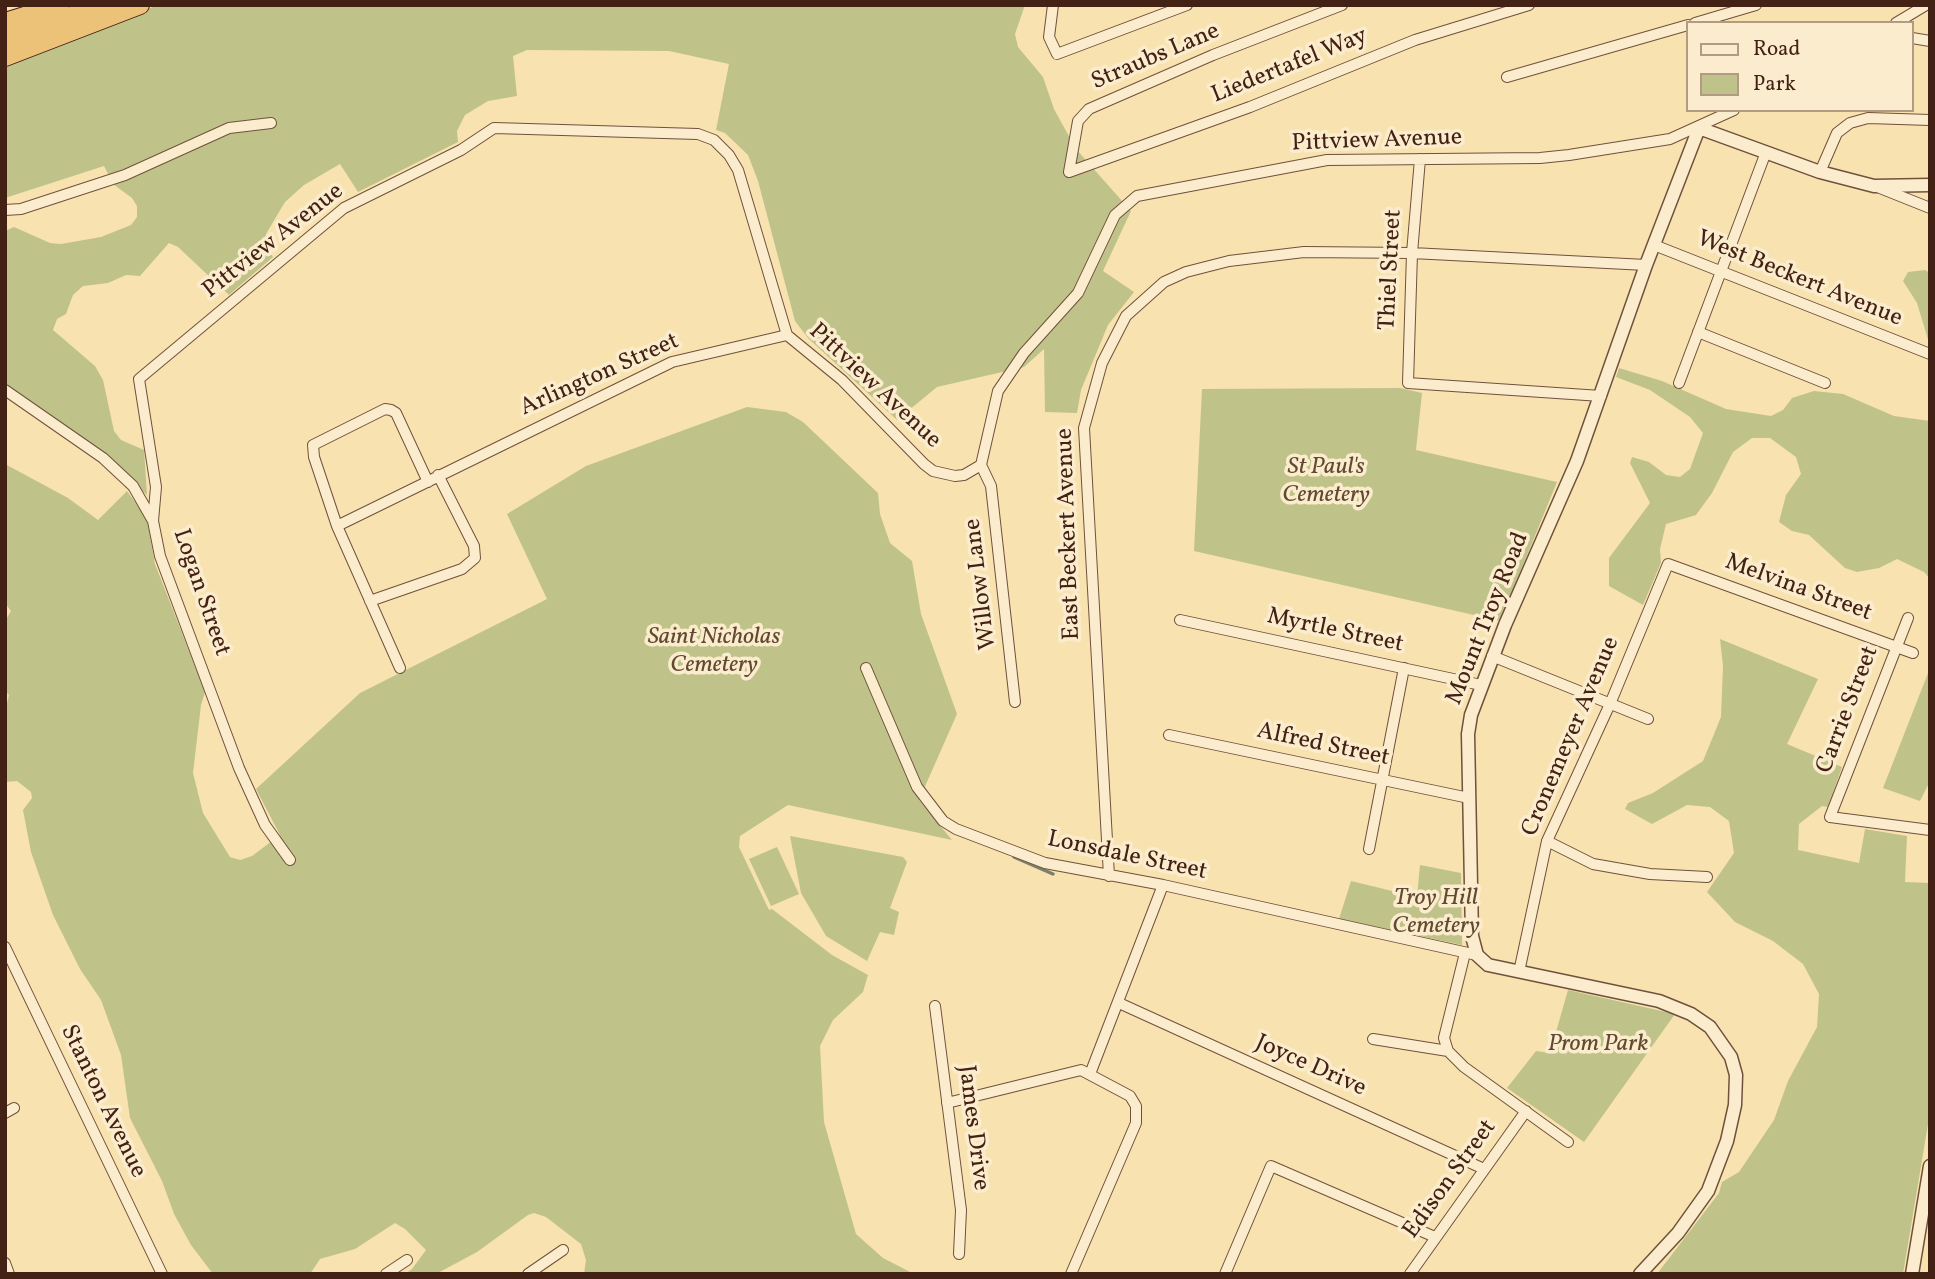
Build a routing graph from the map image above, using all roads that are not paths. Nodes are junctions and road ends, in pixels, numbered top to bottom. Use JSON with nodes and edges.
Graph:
{"nodes":[{"id":1,"x":60,"y":5,"type":"edge"},
{"id":2,"x":103,"y":5,"type":"edge"},
{"id":3,"x":140,"y":5,"type":"edge"},
{"id":4,"x":1053,"y":5,"type":"edge"},
{"id":5,"x":1187,"y":5,"type":"edge"},
{"id":6,"x":1342,"y":5,"type":"edge"},
{"id":7,"x":1529,"y":5,"type":"edge"},
{"id":8,"x":1756,"y":5,"type":"edge"},
{"id":9,"x":1926,"y":5,"type":"edge"},
{"id":10,"x":1702,"y":21,"type":"edge"},
{"id":11,"x":1898,"y":21,"type":"edge"},
{"id":12,"x":5,"y":22,"type":"edge"},
{"id":13,"x":1686,"y":26,"type":"edge"},
{"id":14,"x":5,"y":39,"type":"edge"},
{"id":15,"x":5,"y":57,"type":"edge"},
{"id":16,"x":1507,"y":77,"type":"dead end"},
{"id":17,"x":1730,"y":112,"type":"edge"},
{"id":18,"x":1930,"y":120,"type":"edge"},
{"id":19,"x":271,"y":123,"type":"dead end"},
{"id":20,"x":1699,"y":128,"type":"junction"},
{"id":21,"x":1766,"y":152,"type":"junction"},
{"id":22,"x":1420,"y":159,"type":"junction"},
{"id":23,"x":1069,"y":172,"type":"joint"},
{"id":24,"x":1820,"y":172,"type":"junction"},
{"id":25,"x":1874,"y":186,"type":"junction"},
{"id":26,"x":1930,"y":186,"type":"edge"},
{"id":27,"x":1930,"y":208,"type":"edge"},
{"id":28,"x":5,"y":210,"type":"edge"},
{"id":29,"x":1654,"y":245,"type":"junction"},
{"id":30,"x":1412,"y":253,"type":"junction"},
{"id":31,"x":1646,"y":265,"type":"junction"},
{"id":32,"x":1723,"y":272,"type":"junction"},
{"id":33,"x":1698,"y":332,"type":"junction"},
{"id":34,"x":787,"y":335,"type":"junction"},
{"id":35,"x":1930,"y":354,"type":"edge"},
{"id":36,"x":1679,"y":383,"type":"dead end"},
{"id":37,"x":1825,"y":383,"type":"dead end"},
{"id":38,"x":5,"y":390,"type":"edge"},
{"id":39,"x":1601,"y":396,"type":"junction"},
{"id":40,"x":981,"y":465,"type":"junction"},
{"id":41,"x":438,"y":475,"type":"junction"},
{"id":42,"x":428,"y":482,"type":"junction"},
{"id":43,"x":153,"y":521,"type":"junction"},
{"id":44,"x":337,"y":526,"type":"junction"},
{"id":45,"x":1668,"y":564,"type":"joint"},
{"id":46,"x":370,"y":601,"type":"junction"},
{"id":47,"x":1908,"y":618,"type":"dead end"},
{"id":48,"x":1180,"y":621,"type":"dead end"},
{"id":49,"x":1896,"y":648,"type":"junction"},
{"id":50,"x":1913,"y":653,"type":"dead end"},
{"id":51,"x":1492,"y":656,"type":"junction"},
{"id":52,"x":400,"y":668,"type":"dead end"},
{"id":53,"x":866,"y":668,"type":"dead end"},
{"id":54,"x":1404,"y":668,"type":"junction"},
{"id":55,"x":1481,"y":685,"type":"junction"},
{"id":56,"x":1015,"y":702,"type":"dead end"},
{"id":57,"x":1610,"y":704,"type":"junction"},
{"id":58,"x":1648,"y":719,"type":"dead end"},
{"id":59,"x":1169,"y":735,"type":"dead end"},
{"id":60,"x":1381,"y":779,"type":"junction"},
{"id":61,"x":1469,"y":798,"type":"junction"},
{"id":62,"x":1930,"y":830,"type":"edge"},
{"id":63,"x":1548,"y":841,"type":"junction"},
{"id":64,"x":1369,"y":849,"type":"dead end"},
{"id":65,"x":290,"y":860,"type":"dead end"},
{"id":66,"x":1109,"y":876,"type":"junction"},
{"id":67,"x":1707,"y":877,"type":"dead end"},
{"id":68,"x":1163,"y":885,"type":"junction"},
{"id":69,"x":5,"y":947,"type":"edge"},
{"id":70,"x":1471,"y":954,"type":"junction"},
{"id":71,"x":1519,"y":972,"type":"junction"},
{"id":72,"x":1119,"y":1003,"type":"junction"},
{"id":73,"x":935,"y":1006,"type":"dead end"},
{"id":74,"x":1373,"y":1039,"type":"dead end"},
{"id":75,"x":1448,"y":1051,"type":"junction"},
{"id":76,"x":1090,"y":1074,"type":"junction"},
{"id":77,"x":947,"y":1103,"type":"junction"},
{"id":78,"x":1526,"y":1111,"type":"junction"},
{"id":79,"x":1568,"y":1142,"type":"dead end"},
{"id":80,"x":1930,"y":1166,"type":"edge"},
{"id":81,"x":1484,"y":1169,"type":"junction"},
{"id":82,"x":1436,"y":1237,"type":"junction"},
{"id":83,"x":563,"y":1250,"type":"dead end"},
{"id":84,"x":959,"y":1254,"type":"dead end"},
{"id":85,"x":407,"y":1260,"type":"dead end"},
{"id":86,"x":5,"y":1263,"type":"edge"},
{"id":87,"x":9,"y":1274,"type":"edge"},
{"id":88,"x":162,"y":1274,"type":"edge"},
{"id":89,"x":386,"y":1274,"type":"edge"},
{"id":90,"x":528,"y":1274,"type":"edge"},
{"id":91,"x":1071,"y":1274,"type":"edge"},
{"id":92,"x":1225,"y":1274,"type":"edge"},
{"id":93,"x":1410,"y":1274,"type":"edge"},
{"id":94,"x":1640,"y":1274,"type":"edge"},
{"id":95,"x":1912,"y":1274,"type":"edge"}],
"edges":[{"from":1,"to":12,"type":"highway"},
{"from":2,"to":14,"type":"highway"},
{"from":3,"to":15,"type":"highway"},
{"from":4,"to":5,"type":"street"},
{"from":6,"to":23,"type":"street","name":"Straubs Lane"},
{"from":7,"to":23,"type":"street","name":"Liedertafel Way"},
{"from":8,"to":10,"type":"street"},
{"from":9,"to":11,"type":"street"},
{"from":13,"to":16,"type":"street"},
{"from":17,"to":20,"type":"street"},
{"from":18,"to":24,"type":"street"},
{"from":19,"to":28,"type":"street"},
{"from":20,"to":21,"type":"street"},
{"from":20,"to":22,"type":"street","name":"Pittview Avenue"},
{"from":20,"to":29,"type":"street","name":"Mount Troy Road"},
{"from":21,"to":24,"type":"street"},
{"from":21,"to":32,"type":"street"},
{"from":22,"to":30,"type":"street","name":"Thiel Street"},
{"from":22,"to":40,"type":"street","name":"Pittview Avenue"},
{"from":24,"to":25,"type":"street"},
{"from":25,"to":26,"type":"street"},
{"from":25,"to":27,"type":"street"},
{"from":29,"to":31,"type":"street","name":"Mount Troy Road"},
{"from":29,"to":32,"type":"street","name":"West Beckert Avenue"},
{"from":30,"to":31,"type":"street","name":"East Beckert Avenue"},
{"from":30,"to":39,"type":"street","name":"Thiel Street"},
{"from":30,"to":66,"type":"street","name":"East Beckert Avenue"},
{"from":31,"to":39,"type":"street","name":"Mount Troy Road"},
{"from":32,"to":33,"type":"street"},
{"from":32,"to":35,"type":"street","name":"West Beckert Avenue"},
{"from":33,"to":36,"type":"street"},
{"from":33,"to":37,"type":"street"},
{"from":34,"to":40,"type":"street","name":"Pittview Avenue"},
{"from":34,"to":41,"type":"street","name":"Arlington Street"},
{"from":34,"to":43,"type":"street","name":"Pittview Avenue"},
{"from":38,"to":43,"type":"street","name":"Logan Street"},
{"from":39,"to":51,"type":"street","name":"Mount Troy Road"},
{"from":40,"to":56,"type":"street","name":"Willow Lane"},
{"from":41,"to":42,"type":"street","name":"Arlington Street"},
{"from":41,"to":46,"type":"street"},
{"from":42,"to":44,"type":"street","name":"Arlington Street"},
{"from":42,"to":44,"type":"street"},
{"from":43,"to":65,"type":"street","name":"Logan Street"},
{"from":44,"to":46,"type":"street"},
{"from":45,"to":49,"type":"street","name":"Melvina Street"},
{"from":45,"to":57,"type":"street","name":"Cronemeyer Avenue"},
{"from":46,"to":52,"type":"street"},
{"from":47,"to":49,"type":"street","name":"Carrie Street"},
{"from":48,"to":54,"type":"street","name":"Myrtle Street"},
{"from":49,"to":50,"type":"street","name":"Melvina Street"},
{"from":49,"to":62,"type":"street","name":"Carrie Street"},
{"from":51,"to":55,"type":"street","name":"Mount Troy Road"},
{"from":51,"to":57,"type":"street"},
{"from":53,"to":66,"type":"street","name":"Lonsdale Street"},
{"from":54,"to":55,"type":"street","name":"Myrtle Street"},
{"from":54,"to":60,"type":"street"},
{"from":55,"to":61,"type":"street","name":"Mount Troy Road"},
{"from":57,"to":58,"type":"street"},
{"from":57,"to":63,"type":"street","name":"Cronemeyer Avenue"},
{"from":59,"to":60,"type":"street","name":"Alfred Street"},
{"from":60,"to":61,"type":"street","name":"Alfred Street"},
{"from":60,"to":64,"type":"street"},
{"from":61,"to":70,"type":"street","name":"Mount Troy Road"},
{"from":63,"to":67,"type":"street"},
{"from":63,"to":71,"type":"street","name":"Cronemeyer Avenue"},
{"from":66,"to":68,"type":"street","name":"Lonsdale Street"},
{"from":68,"to":70,"type":"street","name":"Lonsdale Street"},
{"from":68,"to":72,"type":"street"},
{"from":69,"to":88,"type":"street","name":"Stanton Avenue"},
{"from":70,"to":71,"type":"street"},
{"from":70,"to":75,"type":"street"},
{"from":71,"to":94,"type":"street"},
{"from":72,"to":76,"type":"street"},
{"from":72,"to":81,"type":"street","name":"Joyce Drive"},
{"from":73,"to":77,"type":"street","name":"James Drive"},
{"from":74,"to":75,"type":"street"},
{"from":75,"to":78,"type":"street"},
{"from":76,"to":77,"type":"street"},
{"from":76,"to":91,"type":"street"},
{"from":77,"to":84,"type":"street","name":"James Drive"},
{"from":78,"to":79,"type":"street"},
{"from":78,"to":81,"type":"street","name":"Edison Street"},
{"from":80,"to":95,"type":"street"},
{"from":81,"to":82,"type":"street","name":"Edison Street"},
{"from":82,"to":92,"type":"street"},
{"from":82,"to":93,"type":"street","name":"Edison Street"},
{"from":83,"to":90,"type":"street"},
{"from":85,"to":89,"type":"street"},
{"from":86,"to":87,"type":"street"}]}
